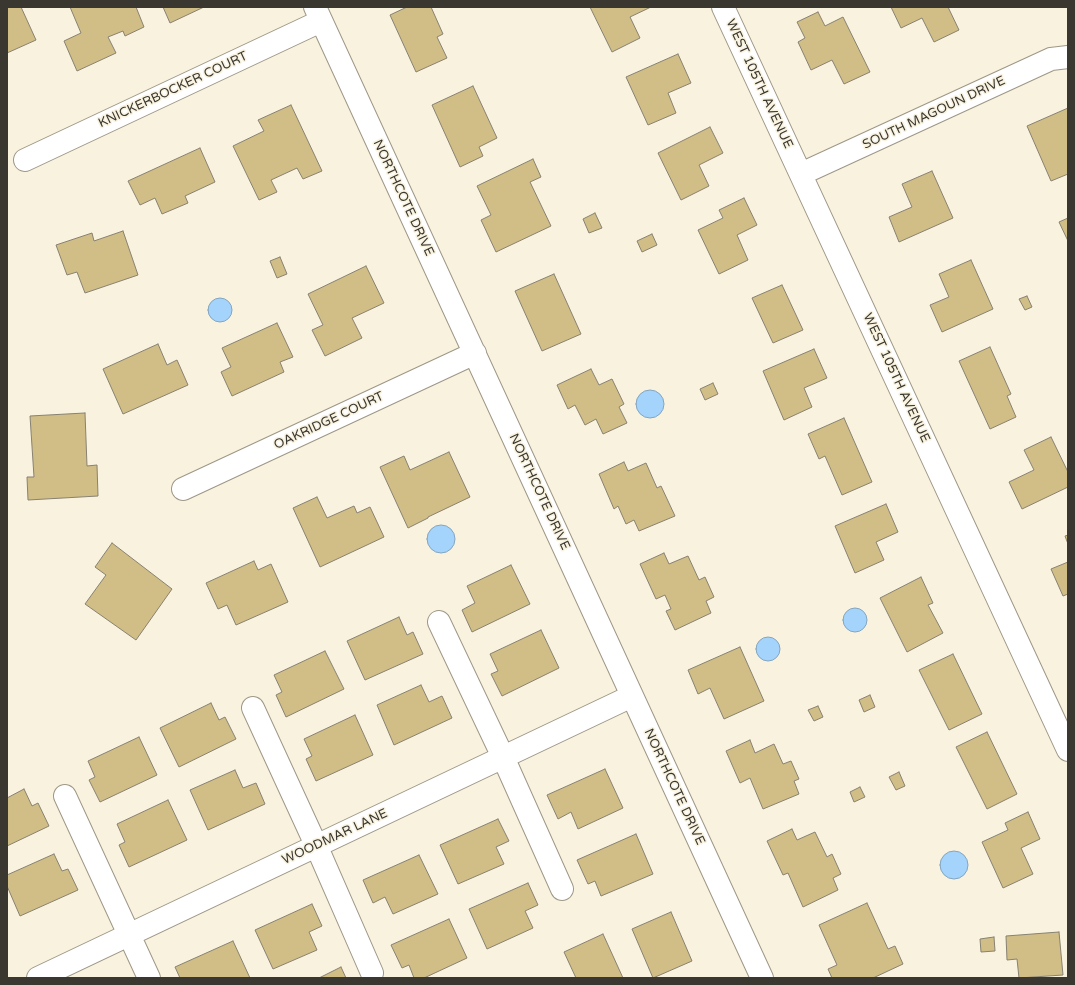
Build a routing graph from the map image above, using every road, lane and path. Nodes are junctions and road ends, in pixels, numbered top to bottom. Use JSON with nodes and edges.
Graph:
{"nodes":[{"id":1,"x":723,"y":7,"type":"edge"},
{"id":2,"x":318,"y":14,"type":"edge"},
{"id":3,"x":1068,"y":57,"type":"edge"},
{"id":4,"x":25,"y":160,"type":"dead end"},
{"id":5,"x":801,"y":174,"type":"junction"},
{"id":6,"x":475,"y":353,"type":"junction"},
{"id":7,"x":183,"y":489,"type":"dead end"},
{"id":8,"x":439,"y":622,"type":"dead end"},
{"id":9,"x":632,"y":696,"type":"junction"},
{"id":10,"x":253,"y":708,"type":"dead end"},
{"id":11,"x":1068,"y":750,"type":"edge"},
{"id":12,"x":503,"y":757,"type":"junction"},
{"id":13,"x":65,"y":796,"type":"dead end"},
{"id":14,"x":316,"y":845,"type":"junction"},
{"id":15,"x":562,"y":889,"type":"dead end"},
{"id":16,"x":129,"y":935,"type":"junction"},
{"id":17,"x":372,"y":972,"type":"dead end"},
{"id":18,"x":38,"y":978,"type":"edge"},
{"id":19,"x":149,"y":978,"type":"edge"},
{"id":20,"x":762,"y":978,"type":"edge"}],
"edges":[{"from":1,"to":5,"type":"street","name":"WEST 105TH AVENUE"},
{"from":2,"to":4,"type":"street","name":"KNICKERBOCKER COURT"},
{"from":2,"to":6,"type":"street","name":"NORTHCOTE DRIVE"},
{"from":3,"to":5,"type":"street","name":"SOUTH MAGOUN DRIVE"},
{"from":5,"to":11,"type":"street","name":"WEST 105TH AVENUE"},
{"from":6,"to":7,"type":"street","name":"OAKRIDGE COURT"},
{"from":6,"to":9,"type":"street","name":"NORTHCOTE DRIVE"},
{"from":8,"to":12,"type":"street"},
{"from":9,"to":12,"type":"street","name":"WOODMAR LANE"},
{"from":9,"to":20,"type":"street","name":"NORTHCOTE DRIVE"},
{"from":10,"to":14,"type":"street"},
{"from":12,"to":14,"type":"street","name":"WOODMAR LANE"},
{"from":12,"to":15,"type":"street"},
{"from":13,"to":16,"type":"street"},
{"from":14,"to":16,"type":"street","name":"WOODMAR LANE"},
{"from":14,"to":17,"type":"street"},
{"from":16,"to":18,"type":"street","name":"WOODMAR LANE"},
{"from":16,"to":19,"type":"street"}]}
